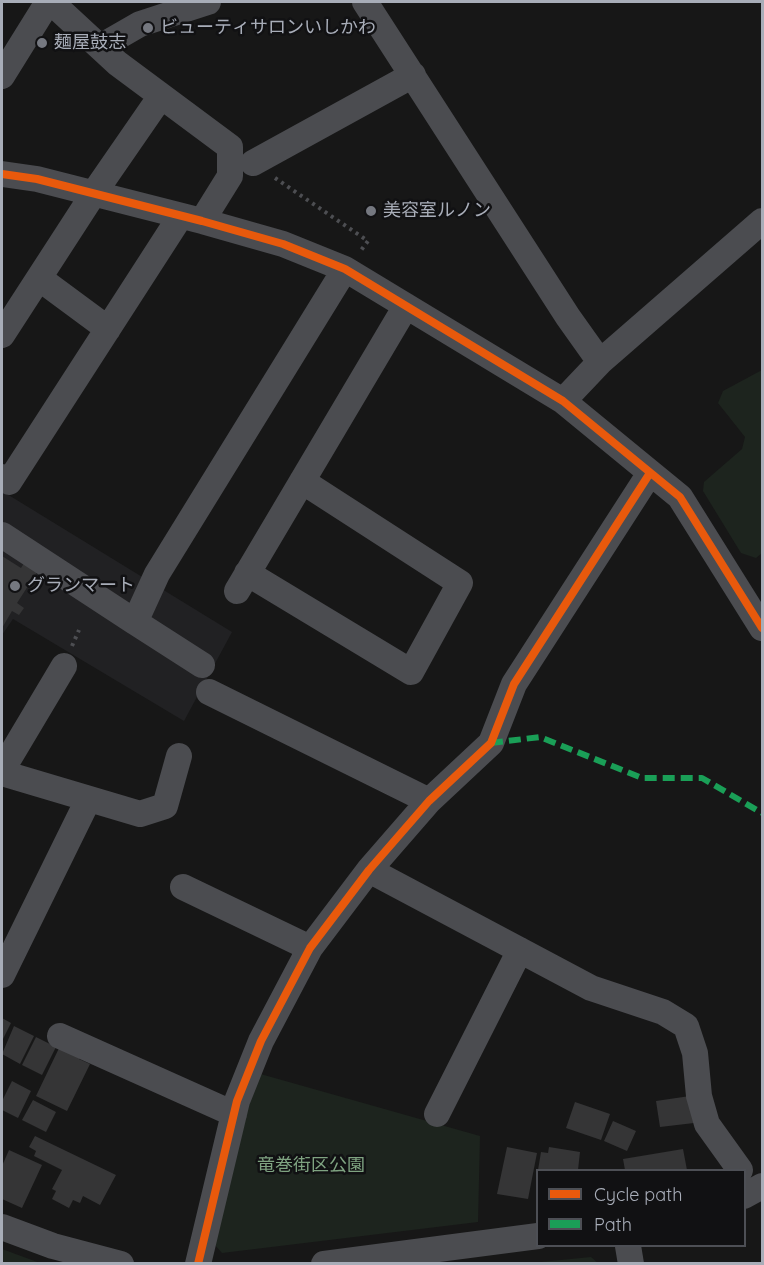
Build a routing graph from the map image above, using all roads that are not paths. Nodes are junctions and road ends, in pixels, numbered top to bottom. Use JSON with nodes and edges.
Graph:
{"nodes":[{"id":1,"x":50,"y":2,"type":"edge"},
{"id":2,"x":208,"y":2,"type":"edge"},
{"id":3,"x":366,"y":2,"type":"edge"},
{"id":4,"x":100,"y":47,"type":"junction"},
{"id":5,"x":413,"y":75,"type":"junction"},
{"id":6,"x":2,"y":76,"type":"edge"},
{"id":7,"x":161,"y":96,"type":"junction"},
{"id":8,"x":254,"y":163,"type":"road end"},
{"id":9,"x":2,"y":174,"type":"edge"},
{"id":10,"x":94,"y":193,"type":"junction"},
{"id":11,"x":191,"y":219,"type":"junction"},
{"id":12,"x":762,"y":222,"type":"edge"},
{"id":13,"x":345,"y":269,"type":"junction"},
{"id":14,"x":39,"y":278,"type":"junction"},
{"id":15,"x":406,"y":306,"type":"junction"},
{"id":16,"x":108,"y":329,"type":"junction"},
{"id":17,"x":2,"y":335,"type":"edge"},
{"id":18,"x":600,"y":362,"type":"junction"},
{"id":19,"x":563,"y":401,"type":"junction"},
{"id":20,"x":650,"y":473,"type":"junction"},
{"id":21,"x":2,"y":477,"type":"edge"},
{"id":22,"x":302,"y":480,"type":"junction"},
{"id":23,"x":2,"y":535,"type":"edge"},
{"id":24,"x":135,"y":622,"type":"junction"},
{"id":25,"x":762,"y":628,"type":"edge"},
{"id":26,"x":202,"y":664,"type":"dead end"},
{"id":27,"x":64,"y":666,"type":"dead end"},
{"id":28,"x":209,"y":692,"type":"dead end"},
{"id":29,"x":179,"y":756,"type":"dead end"},
{"id":30,"x":2,"y":771,"type":"edge"},
{"id":31,"x":88,"y":800,"type":"junction"},
{"id":32,"x":429,"y":801,"type":"junction"},
{"id":33,"x":369,"y":870,"type":"junction"},
{"id":34,"x":183,"y":887,"type":"dead end"},
{"id":35,"x":310,"y":948,"type":"junction"},
{"id":36,"x":520,"y":950,"type":"junction"},
{"id":37,"x":2,"y":975,"type":"edge"},
{"id":38,"x":60,"y":1036,"type":"dead end"},
{"id":39,"x":234,"y":1114,"type":"junction"},
{"id":40,"x":437,"y":1114,"type":"dead end"},
{"id":41,"x":739,"y":1169,"type":"edge"},
{"id":42,"x":2,"y":1227,"type":"edge"},
{"id":43,"x":536,"y":1236,"type":"edge"},
{"id":44,"x":628,"y":1247,"type":"edge"},
{"id":45,"x":121,"y":1263,"type":"edge"},
{"id":46,"x":198,"y":1263,"type":"edge"},
{"id":47,"x":324,"y":1263,"type":"edge"},
{"id":48,"x":631,"y":1263,"type":"edge"}],
"edges":[{"from":1,"to":4,"type":"street"},
{"from":1,"to":6,"type":"street"},
{"from":2,"to":4,"type":"street"},
{"from":3,"to":5,"type":"street"},
{"from":4,"to":7,"type":"street"},
{"from":5,"to":8,"type":"street"},
{"from":5,"to":18,"type":"street"},
{"from":7,"to":10,"type":"street"},
{"from":7,"to":11,"type":"street"},
{"from":9,"to":10,"type":"street"},
{"from":10,"to":11,"type":"street"},
{"from":10,"to":14,"type":"street"},
{"from":11,"to":13,"type":"street"},
{"from":11,"to":16,"type":"street"},
{"from":12,"to":18,"type":"street"},
{"from":13,"to":15,"type":"street"},
{"from":13,"to":24,"type":"street"},
{"from":14,"to":16,"type":"street"},
{"from":14,"to":17,"type":"street"},
{"from":15,"to":19,"type":"street"},
{"from":15,"to":22,"type":"street"},
{"from":16,"to":21,"type":"street"},
{"from":18,"to":19,"type":"street"},
{"from":19,"to":20,"type":"street"},
{"from":20,"to":25,"type":"street"},
{"from":20,"to":32,"type":"street"},
{"from":22,"to":22,"type":"street"},
{"from":23,"to":24,"type":"street"},
{"from":24,"to":26,"type":"street"},
{"from":27,"to":30,"type":"street"},
{"from":28,"to":32,"type":"street"},
{"from":29,"to":31,"type":"street"},
{"from":30,"to":31,"type":"street"},
{"from":31,"to":37,"type":"street"},
{"from":32,"to":33,"type":"street"},
{"from":33,"to":35,"type":"street"},
{"from":33,"to":36,"type":"street"},
{"from":34,"to":35,"type":"street"},
{"from":35,"to":39,"type":"street"},
{"from":36,"to":40,"type":"street"},
{"from":36,"to":41,"type":"street"},
{"from":38,"to":39,"type":"street"},
{"from":39,"to":46,"type":"street"},
{"from":42,"to":45,"type":"street"},
{"from":43,"to":47,"type":"street"},
{"from":44,"to":48,"type":"street"}]}
